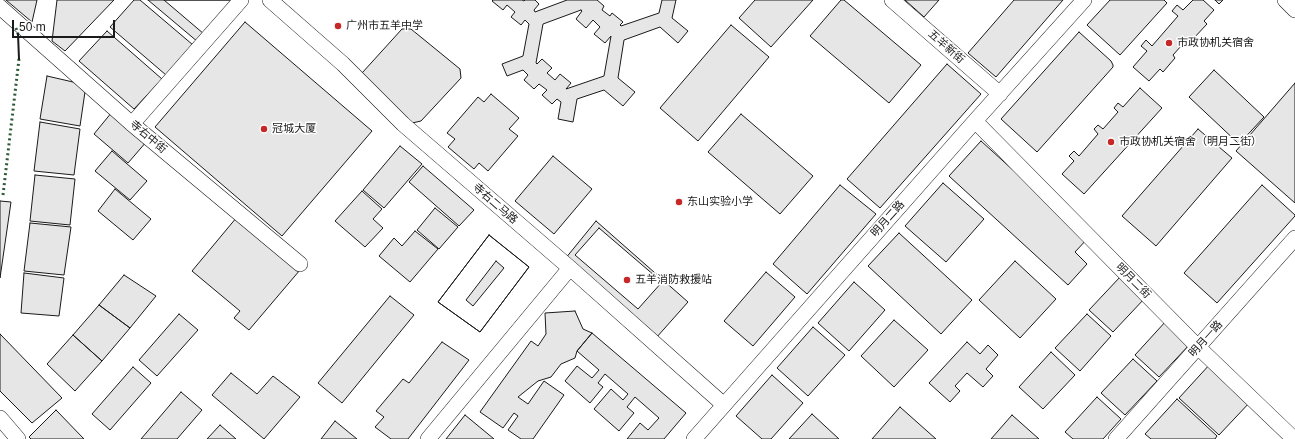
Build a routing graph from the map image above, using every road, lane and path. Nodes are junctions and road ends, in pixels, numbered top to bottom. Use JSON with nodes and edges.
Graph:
{"nodes":[{"id":1,"x":241,"y":0,"type":"edge"},
{"id":2,"x":270,"y":0,"type":"edge"},
{"id":3,"x":892,"y":0,"type":"edge"},
{"id":4,"x":1084,"y":0,"type":"edge"},
{"id":5,"x":1285,"y":0,"type":"edge"},
{"id":6,"x":0,"y":7,"type":"edge"},
{"id":7,"x":1295,"y":10,"type":"edge"},
{"id":8,"x":1000,"y":94,"type":"junction"},
{"id":9,"x":975,"y":121,"type":"junction"},
{"id":10,"x":132,"y":124,"type":"junction"},
{"id":11,"x":1295,"y":238,"type":"edge"},
{"id":12,"x":300,"y":264,"type":"dead end"},
{"id":13,"x":570,"y":268,"type":"junction"},
{"id":14,"x":1199,"y":348,"type":"junction"},
{"id":15,"x":724,"y":405,"type":"junction"},
{"id":16,"x":0,"y":418,"type":"edge"},
{"id":17,"x":18,"y":439,"type":"edge"},
{"id":18,"x":428,"y":439,"type":"edge"},
{"id":19,"x":694,"y":439,"type":"edge"},
{"id":20,"x":1116,"y":439,"type":"edge"},
{"id":21,"x":1294,"y":439,"type":"edge"}],
"edges":[{"from":1,"to":10,"type":"street"},
{"from":2,"to":13,"type":"street","name":"寺右二马路"},
{"from":3,"to":8,"type":"street","name":"五羊新街"},
{"from":4,"to":8,"type":"street","name":"明月二路"},
{"from":5,"to":7,"type":"street"},
{"from":6,"to":10,"type":"street","name":"寺右中街"},
{"from":8,"to":9,"type":"street","name":"明月二路"},
{"from":9,"to":14,"type":"street","name":"明月二街"},
{"from":9,"to":15,"type":"street","name":"明月二路"},
{"from":10,"to":12,"type":"street","name":"寺右中街"},
{"from":11,"to":14,"type":"street","name":"明月一路"},
{"from":13,"to":15,"type":"street","name":"寺右二马路"},
{"from":13,"to":18,"type":"street"},
{"from":14,"to":20,"type":"street","name":"明月一路"},
{"from":14,"to":21,"type":"street","name":"明月二街"},
{"from":15,"to":19,"type":"street","name":"明月二路"},
{"from":16,"to":17,"type":"street"}]}
